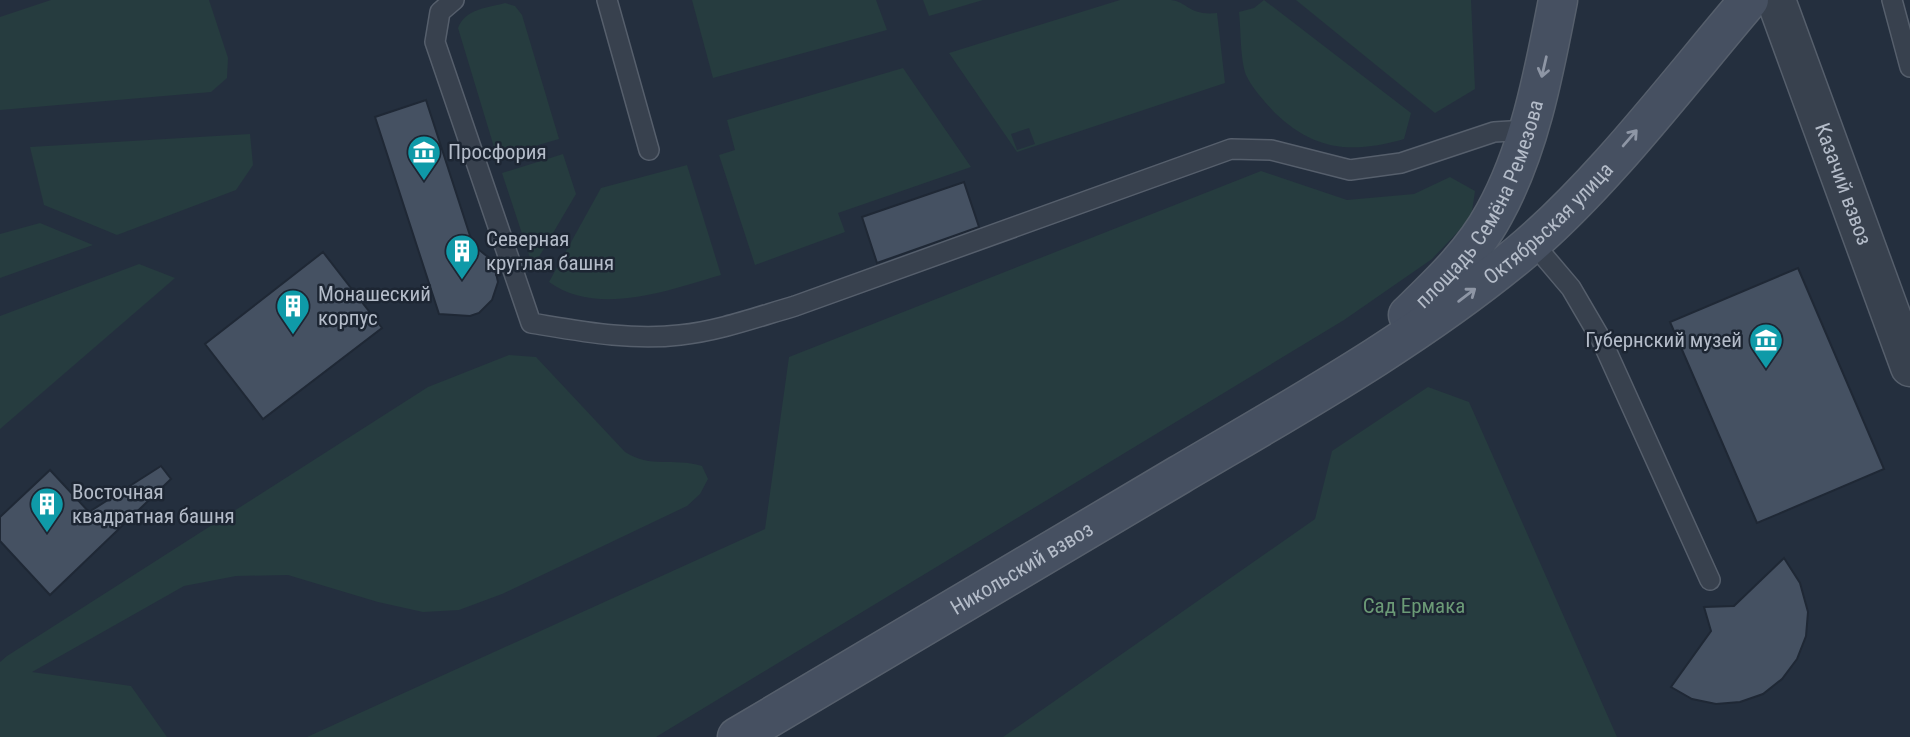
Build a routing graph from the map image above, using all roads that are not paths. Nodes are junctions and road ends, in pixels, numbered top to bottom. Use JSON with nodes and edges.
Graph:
{"nodes":[{"id":1,"x":454,"y":0,"type":"edge"},
{"id":2,"x":607,"y":0,"type":"edge"},
{"id":3,"x":1558,"y":0,"type":"edge"},
{"id":4,"x":1749,"y":0,"type":"edge"},
{"id":5,"x":1776,"y":0,"type":"edge"},
{"id":6,"x":1892,"y":0,"type":"edge"},
{"id":7,"x":1910,"y":67,"type":"edge"},
{"id":8,"x":1528,"y":130,"type":"junction"},
{"id":9,"x":649,"y":150,"type":"dead end"},
{"id":10,"x":1532,"y":243,"type":"junction"},
{"id":11,"x":1910,"y":367,"type":"edge"},
{"id":12,"x":1307,"y":399,"type":"junction"},
{"id":13,"x":1710,"y":580,"type":"dead end"},
{"id":14,"x":737,"y":737,"type":"edge"}],
"edges":[{"from":1,"to":8,"type":"lane"},
{"from":2,"to":9,"type":"lane"},
{"from":3,"to":8,"type":"main road","name":"площадь Семёна Ремезова","one_way":true},
{"from":10,"to":4,"type":"main road","name":"Октябрьская улица","one_way":true},
{"from":5,"to":11,"type":"street","name":"Казачий взвоз"},
{"from":6,"to":7,"type":"lane"},
{"from":8,"to":12,"type":"main road","name":"площадь Семёна Ремезова"},
{"from":12,"to":10,"type":"main road","name":"Октябрьская улица","one_way":true},
{"from":10,"to":13,"type":"lane"},
{"from":12,"to":14,"type":"main road","name":"Никольский взвоз"}]}
